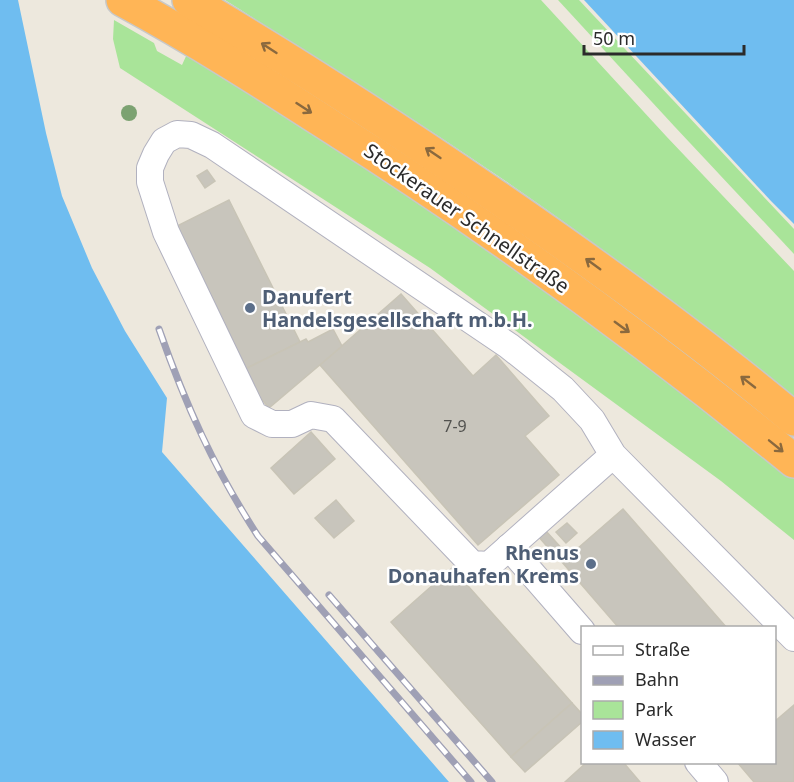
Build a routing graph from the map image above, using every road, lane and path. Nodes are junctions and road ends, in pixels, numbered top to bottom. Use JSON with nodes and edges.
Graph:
{"nodes":[{"id":1,"x":123,"y":0,"type":"edge"},
{"id":2,"x":189,"y":0,"type":"edge"},
{"id":3,"x":794,"y":418,"type":"edge"},
{"id":4,"x":613,"y":455,"type":"junction"},
{"id":5,"x":794,"y":461,"type":"edge"},
{"id":6,"x":509,"y":547,"type":"junction"},
{"id":7,"x":581,"y":630,"type":"edge"},
{"id":8,"x":794,"y":638,"type":"edge"},
{"id":9,"x":700,"y":764,"type":"edge"},
{"id":10,"x":715,"y":782,"type":"edge"}],
"edges":[{"from":1,"to":5,"type":"highway","name":"Stockerauer Schnellstraße","one_way":true},
{"from":3,"to":2,"type":"highway","name":"Stockerauer Schnellstraße","one_way":true},
{"from":4,"to":6,"type":"lane"},
{"from":4,"to":6,"type":"lane"},
{"from":4,"to":8,"type":"lane"},
{"from":6,"to":7,"type":"lane"},
{"from":9,"to":10,"type":"lane"}]}
